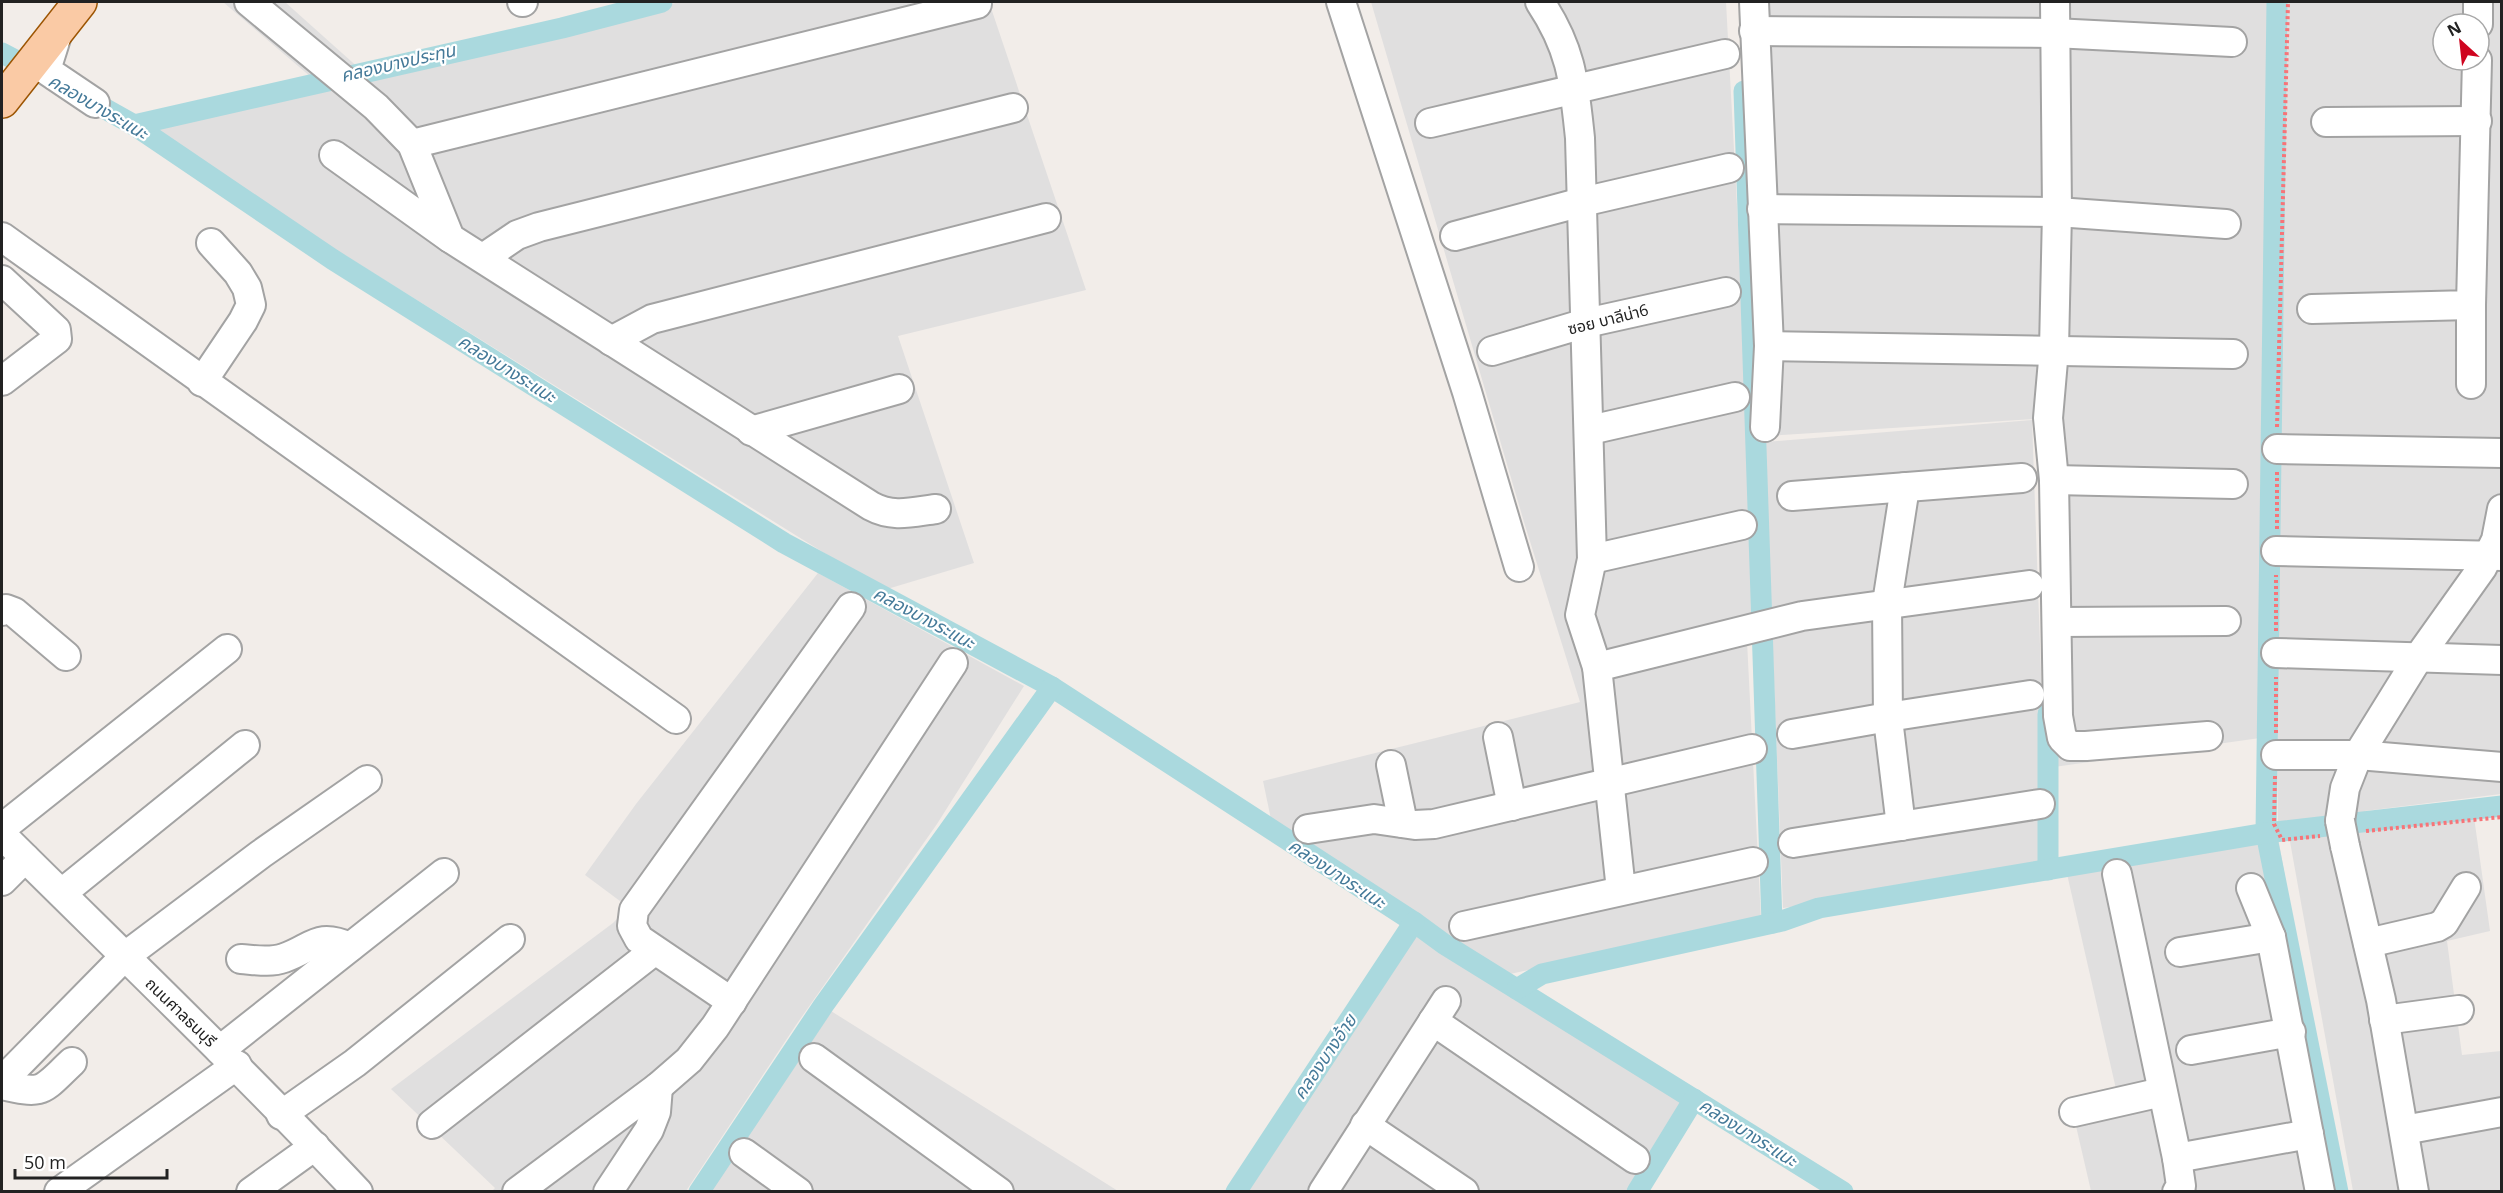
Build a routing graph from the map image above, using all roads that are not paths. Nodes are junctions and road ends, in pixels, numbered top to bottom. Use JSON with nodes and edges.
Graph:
{"nodes":[{"id":1,"x":249,"y":2,"type":"edge"},
{"id":2,"x":1341,"y":2,"type":"edge"},
{"id":3,"x":1540,"y":2,"type":"edge"},
{"id":4,"x":1754,"y":2,"type":"edge"},
{"id":5,"x":2055,"y":2,"type":"edge"},
{"id":6,"x":977,"y":4,"type":"dead end"},
{"id":7,"x":69,"y":10,"type":"edge"},
{"id":8,"x":1754,"y":30,"type":"junction"},
{"id":9,"x":2054,"y":33,"type":"junction"},
{"id":10,"x":2232,"y":42,"type":"dead end"},
{"id":11,"x":1725,"y":54,"type":"dead end"},
{"id":12,"x":2477,"y":72,"type":"edge"},
{"id":13,"x":1575,"y":88,"type":"junction"},
{"id":14,"x":5,"y":97,"type":"edge"},
{"id":15,"x":95,"y":103,"type":"dead end"},
{"id":16,"x":1013,"y":108,"type":"dead end"},
{"id":17,"x":2476,"y":121,"type":"junction"},
{"id":18,"x":2326,"y":122,"type":"dead end"},
{"id":19,"x":1430,"y":123,"type":"dead end"},
{"id":20,"x":412,"y":144,"type":"junction"},
{"id":21,"x":334,"y":155,"type":"dead end"},
{"id":22,"x":1729,"y":168,"type":"dead end"},
{"id":23,"x":1582,"y":202,"type":"junction"},
{"id":24,"x":1762,"y":209,"type":"junction"},
{"id":25,"x":2057,"y":212,"type":"junction"},
{"id":26,"x":1046,"y":218,"type":"dead end"},
{"id":27,"x":2226,"y":224,"type":"dead end"},
{"id":28,"x":1455,"y":236,"type":"dead end"},
{"id":29,"x":2,"y":237,"type":"edge"},
{"id":30,"x":450,"y":238,"type":"junction"},
{"id":31,"x":211,"y":243,"type":"dead end"},
{"id":32,"x":483,"y":258,"type":"junction"},
{"id":33,"x":2,"y":280,"type":"edge"},
{"id":34,"x":1726,"y":292,"type":"dead end"},
{"id":35,"x":2471,"y":305,"type":"junction"},
{"id":36,"x":2312,"y":309,"type":"dead end"},
{"id":37,"x":1586,"y":323,"type":"junction"},
{"id":38,"x":611,"y":341,"type":"junction"},
{"id":39,"x":1769,"y":346,"type":"junction"},
{"id":40,"x":2054,"y":349,"type":"junction"},
{"id":41,"x":1492,"y":351,"type":"dead end"},
{"id":42,"x":2233,"y":354,"type":"dead end"},
{"id":43,"x":2,"y":381,"type":"edge"},
{"id":44,"x":202,"y":382,"type":"junction"},
{"id":45,"x":2471,"y":384,"type":"dead end"},
{"id":46,"x":899,"y":389,"type":"dead end"},
{"id":47,"x":1735,"y":397,"type":"dead end"},
{"id":48,"x":1766,"y":427,"type":"dead end"},
{"id":49,"x":751,"y":430,"type":"junction"},
{"id":50,"x":1590,"y":430,"type":"junction"},
{"id":51,"x":2277,"y":449,"type":"road end"},
{"id":52,"x":2502,"y":453,"type":"edge"},
{"id":53,"x":2022,"y":478,"type":"dead end"},
{"id":54,"x":2054,"y":480,"type":"junction"},
{"id":55,"x":2233,"y":484,"type":"dead end"},
{"id":56,"x":1905,"y":487,"type":"junction"},
{"id":57,"x":1792,"y":496,"type":"dead end"},
{"id":58,"x":936,"y":509,"type":"dead end"},
{"id":59,"x":2502,"y":509,"type":"edge"},
{"id":60,"x":1742,"y":525,"type":"dead end"},
{"id":61,"x":2276,"y":551,"type":"road end"},
{"id":62,"x":2495,"y":556,"type":"edge"},
{"id":63,"x":1592,"y":559,"type":"junction"},
{"id":64,"x":1519,"y":567,"type":"dead end"},
{"id":65,"x":2029,"y":585,"type":"dead end"},
{"id":66,"x":1887,"y":603,"type":"junction"},
{"id":67,"x":851,"y":607,"type":"dead end"},
{"id":68,"x":2,"y":611,"type":"edge"},
{"id":69,"x":2226,"y":621,"type":"dead end"},
{"id":70,"x":2057,"y":622,"type":"junction"},
{"id":71,"x":227,"y":649,"type":"dead end"},
{"id":72,"x":2276,"y":653,"type":"road end"},
{"id":73,"x":2420,"y":655,"type":"junction"},
{"id":74,"x":66,"y":656,"type":"dead end"},
{"id":75,"x":2502,"y":660,"type":"edge"},
{"id":76,"x":953,"y":663,"type":"dead end"},
{"id":77,"x":1597,"y":667,"type":"junction"},
{"id":78,"x":2030,"y":695,"type":"dead end"},
{"id":79,"x":1888,"y":717,"type":"junction"},
{"id":80,"x":676,"y":719,"type":"dead end"},
{"id":81,"x":1792,"y":734,"type":"dead end"},
{"id":82,"x":2208,"y":736,"type":"dead end"},
{"id":83,"x":1498,"y":737,"type":"dead end"},
{"id":84,"x":245,"y":745,"type":"dead end"},
{"id":85,"x":1752,"y":749,"type":"dead end"},
{"id":86,"x":2276,"y":755,"type":"road end"},
{"id":87,"x":2358,"y":755,"type":"junction"},
{"id":88,"x":1391,"y":765,"type":"dead end"},
{"id":89,"x":2502,"y":767,"type":"edge"},
{"id":90,"x":367,"y":780,"type":"dead end"},
{"id":91,"x":1609,"y":784,"type":"junction"},
{"id":92,"x":2040,"y":804,"type":"dead end"},
{"id":93,"x":1512,"y":806,"type":"junction"},
{"id":94,"x":1403,"y":823,"type":"junction"},
{"id":95,"x":1901,"y":826,"type":"junction"},
{"id":96,"x":2,"y":828,"type":"edge"},
{"id":97,"x":1308,"y":829,"type":"dead end"},
{"id":98,"x":2,"y":835,"type":"edge"},
{"id":99,"x":1793,"y":843,"type":"dead end"},
{"id":100,"x":25,"y":858,"type":"junction"},
{"id":101,"x":1753,"y":862,"type":"dead end"},
{"id":102,"x":444,"y":873,"type":"dead end"},
{"id":103,"x":2116,"y":874,"type":"dead end"},
{"id":104,"x":2,"y":881,"type":"edge"},
{"id":105,"x":2466,"y":887,"type":"dead end"},
{"id":106,"x":2251,"y":888,"type":"dead end"},
{"id":107,"x":1621,"y":890,"type":"junction"},
{"id":108,"x":62,"y":893,"type":"junction"},
{"id":109,"x":1464,"y":926,"type":"dead end"},
{"id":110,"x":2271,"y":937,"type":"junction"},
{"id":111,"x":510,"y":939,"type":"dead end"},
{"id":112,"x":2368,"y":943,"type":"junction"},
{"id":113,"x":351,"y":947,"type":"junction"},
{"id":114,"x":654,"y":951,"type":"junction"},
{"id":115,"x":2180,"y":952,"type":"dead end"},
{"id":116,"x":124,"y":957,"type":"junction"},
{"id":117,"x":241,"y":959,"type":"dead end"},
{"id":118,"x":732,"y":1002,"type":"junction"},
{"id":119,"x":2459,"y":1010,"type":"dead end"},
{"id":120,"x":2385,"y":1020,"type":"junction"},
{"id":121,"x":2291,"y":1032,"type":"junction"},
{"id":122,"x":2191,"y":1050,"type":"dead end"},
{"id":123,"x":229,"y":1057,"type":"junction"},
{"id":124,"x":814,"y":1058,"type":"dead end"},
{"id":125,"x":72,"y":1062,"type":"dead end"},
{"id":126,"x":2,"y":1081,"type":"edge"},
{"id":127,"x":2,"y":1085,"type":"edge"},
{"id":128,"x":658,"y":1088,"type":"junction"},
{"id":129,"x":2162,"y":1092,"type":"junction"},
{"id":130,"x":2074,"y":1112,"type":"dead end"},
{"id":131,"x":2502,"y":1112,"type":"edge"},
{"id":132,"x":281,"y":1115,"type":"junction"},
{"id":133,"x":432,"y":1124,"type":"dead end"},
{"id":134,"x":1365,"y":1125,"type":"junction"},
{"id":135,"x":2403,"y":1130,"type":"junction"},
{"id":136,"x":2309,"y":1134,"type":"junction"},
{"id":137,"x":315,"y":1146,"type":"junction"},
{"id":138,"x":744,"y":1153,"type":"dead end"},
{"id":139,"x":2177,"y":1158,"type":"junction"},
{"id":140,"x":1635,"y":1159,"type":"dead end"},
{"id":141,"x":521,"y":1190,"type":"edge"},
{"id":142,"x":59,"y":1191,"type":"edge"},
{"id":143,"x":251,"y":1191,"type":"edge"},
{"id":144,"x":358,"y":1191,"type":"edge"},
{"id":145,"x":608,"y":1191,"type":"edge"},
{"id":146,"x":798,"y":1191,"type":"edge"},
{"id":147,"x":999,"y":1191,"type":"edge"},
{"id":148,"x":1323,"y":1191,"type":"edge"},
{"id":149,"x":1464,"y":1191,"type":"edge"},
{"id":150,"x":2177,"y":1191,"type":"edge"},
{"id":151,"x":2320,"y":1191,"type":"edge"},
{"id":152,"x":2414,"y":1191,"type":"edge"}],
"edges":[{"from":1,"to":20,"type":"street"},
{"from":2,"to":64,"type":"street"},
{"from":3,"to":13,"type":"street"},
{"from":4,"to":8,"type":"street"},
{"from":5,"to":9,"type":"street"},
{"from":6,"to":20,"type":"street"},
{"from":7,"to":14,"type":"main road"},
{"from":7,"to":15,"type":"street"},
{"from":8,"to":9,"type":"street"},
{"from":8,"to":24,"type":"street"},
{"from":9,"to":10,"type":"street"},
{"from":9,"to":25,"type":"street"},
{"from":11,"to":13,"type":"street"},
{"from":12,"to":17,"type":"street"},
{"from":13,"to":19,"type":"street"},
{"from":13,"to":23,"type":"street"},
{"from":16,"to":32,"type":"street"},
{"from":17,"to":18,"type":"street"},
{"from":17,"to":35,"type":"street"},
{"from":20,"to":30,"type":"street"},
{"from":21,"to":30,"type":"street"},
{"from":22,"to":23,"type":"street"},
{"from":23,"to":28,"type":"street"},
{"from":23,"to":37,"type":"street"},
{"from":24,"to":25,"type":"street"},
{"from":24,"to":39,"type":"street"},
{"from":25,"to":27,"type":"street"},
{"from":25,"to":40,"type":"street"},
{"from":26,"to":38,"type":"street"},
{"from":29,"to":44,"type":"street"},
{"from":30,"to":32,"type":"street"},
{"from":31,"to":44,"type":"street"},
{"from":32,"to":38,"type":"street"},
{"from":33,"to":43,"type":"street"},
{"from":34,"to":37,"type":"street","name":"ซอย บาลีน่า6"},
{"from":35,"to":36,"type":"street"},
{"from":35,"to":45,"type":"street"},
{"from":37,"to":41,"type":"street","name":"ซอย บาลีน่า6"},
{"from":37,"to":50,"type":"street"},
{"from":38,"to":49,"type":"street"},
{"from":39,"to":40,"type":"street"},
{"from":39,"to":48,"type":"street"},
{"from":40,"to":42,"type":"street"},
{"from":40,"to":54,"type":"street"},
{"from":44,"to":80,"type":"street"},
{"from":46,"to":49,"type":"street"},
{"from":47,"to":50,"type":"street"},
{"from":49,"to":58,"type":"street"},
{"from":50,"to":63,"type":"street"},
{"from":51,"to":52,"type":"street"},
{"from":53,"to":56,"type":"street"},
{"from":54,"to":55,"type":"street"},
{"from":54,"to":70,"type":"street"},
{"from":56,"to":57,"type":"street"},
{"from":56,"to":66,"type":"street"},
{"from":59,"to":62,"type":"street"},
{"from":60,"to":63,"type":"street"},
{"from":61,"to":62,"type":"street"},
{"from":62,"to":73,"type":"street"},
{"from":63,"to":77,"type":"street"},
{"from":65,"to":66,"type":"street"},
{"from":66,"to":77,"type":"street"},
{"from":66,"to":79,"type":"street"},
{"from":67,"to":114,"type":"street"},
{"from":68,"to":74,"type":"street"},
{"from":69,"to":70,"type":"street"},
{"from":70,"to":82,"type":"street"},
{"from":71,"to":96,"type":"street"},
{"from":72,"to":73,"type":"street"},
{"from":73,"to":75,"type":"street"},
{"from":73,"to":87,"type":"street"},
{"from":76,"to":118,"type":"street"},
{"from":77,"to":91,"type":"street"},
{"from":78,"to":79,"type":"street"},
{"from":79,"to":81,"type":"street"},
{"from":79,"to":95,"type":"street"},
{"from":83,"to":93,"type":"street"},
{"from":84,"to":108,"type":"street"},
{"from":85,"to":91,"type":"street"},
{"from":86,"to":87,"type":"street"},
{"from":87,"to":89,"type":"street"},
{"from":87,"to":112,"type":"street"},
{"from":88,"to":94,"type":"street"},
{"from":90,"to":116,"type":"street"},
{"from":91,"to":93,"type":"street"},
{"from":91,"to":107,"type":"street"},
{"from":92,"to":95,"type":"street"},
{"from":93,"to":94,"type":"street"},
{"from":94,"to":97,"type":"street"},
{"from":95,"to":99,"type":"street"},
{"from":98,"to":100,"type":"street","name":"ถนนศาลธนบุรี"},
{"from":100,"to":104,"type":"street"},
{"from":100,"to":108,"type":"street","name":"ถนนศาลธนบุรี"},
{"from":101,"to":107,"type":"street"},
{"from":102,"to":113,"type":"street"},
{"from":103,"to":129,"type":"street"},
{"from":105,"to":112,"type":"street"},
{"from":106,"to":110,"type":"street"},
{"from":107,"to":109,"type":"street"},
{"from":108,"to":116,"type":"street","name":"ถนนศาลธนบุรี"},
{"from":110,"to":115,"type":"street"},
{"from":110,"to":121,"type":"street"},
{"from":111,"to":132,"type":"street"},
{"from":112,"to":120,"type":"street"},
{"from":113,"to":117,"type":"street"},
{"from":113,"to":123,"type":"street"},
{"from":114,"to":118,"type":"street"},
{"from":114,"to":133,"type":"street"},
{"from":116,"to":123,"type":"street","name":"ถนนศาลธนบุรี"},
{"from":116,"to":126,"type":"street"},
{"from":118,"to":128,"type":"street"},
{"from":119,"to":120,"type":"street"},
{"from":120,"to":135,"type":"street"},
{"from":121,"to":122,"type":"street"},
{"from":121,"to":136,"type":"street"},
{"from":123,"to":132,"type":"street","name":"ถนนศาลธนบุรี"},
{"from":123,"to":142,"type":"street"},
{"from":124,"to":147,"type":"street"},
{"from":125,"to":127,"type":"street"},
{"from":128,"to":141,"type":"street"},
{"from":128,"to":145,"type":"street"},
{"from":129,"to":130,"type":"street"},
{"from":129,"to":139,"type":"street"},
{"from":131,"to":135,"type":"street"},
{"from":132,"to":137,"type":"street","name":"ถนนศาลธนบุรี"},
{"from":134,"to":140,"type":"street"},
{"from":134,"to":148,"type":"street"},
{"from":134,"to":149,"type":"street"},
{"from":135,"to":152,"type":"street"},
{"from":136,"to":139,"type":"street"},
{"from":136,"to":151,"type":"street"},
{"from":137,"to":143,"type":"street"},
{"from":137,"to":144,"type":"street","name":"ถนนศาลธนบุรี"},
{"from":138,"to":146,"type":"street"},
{"from":139,"to":150,"type":"street"}]}
